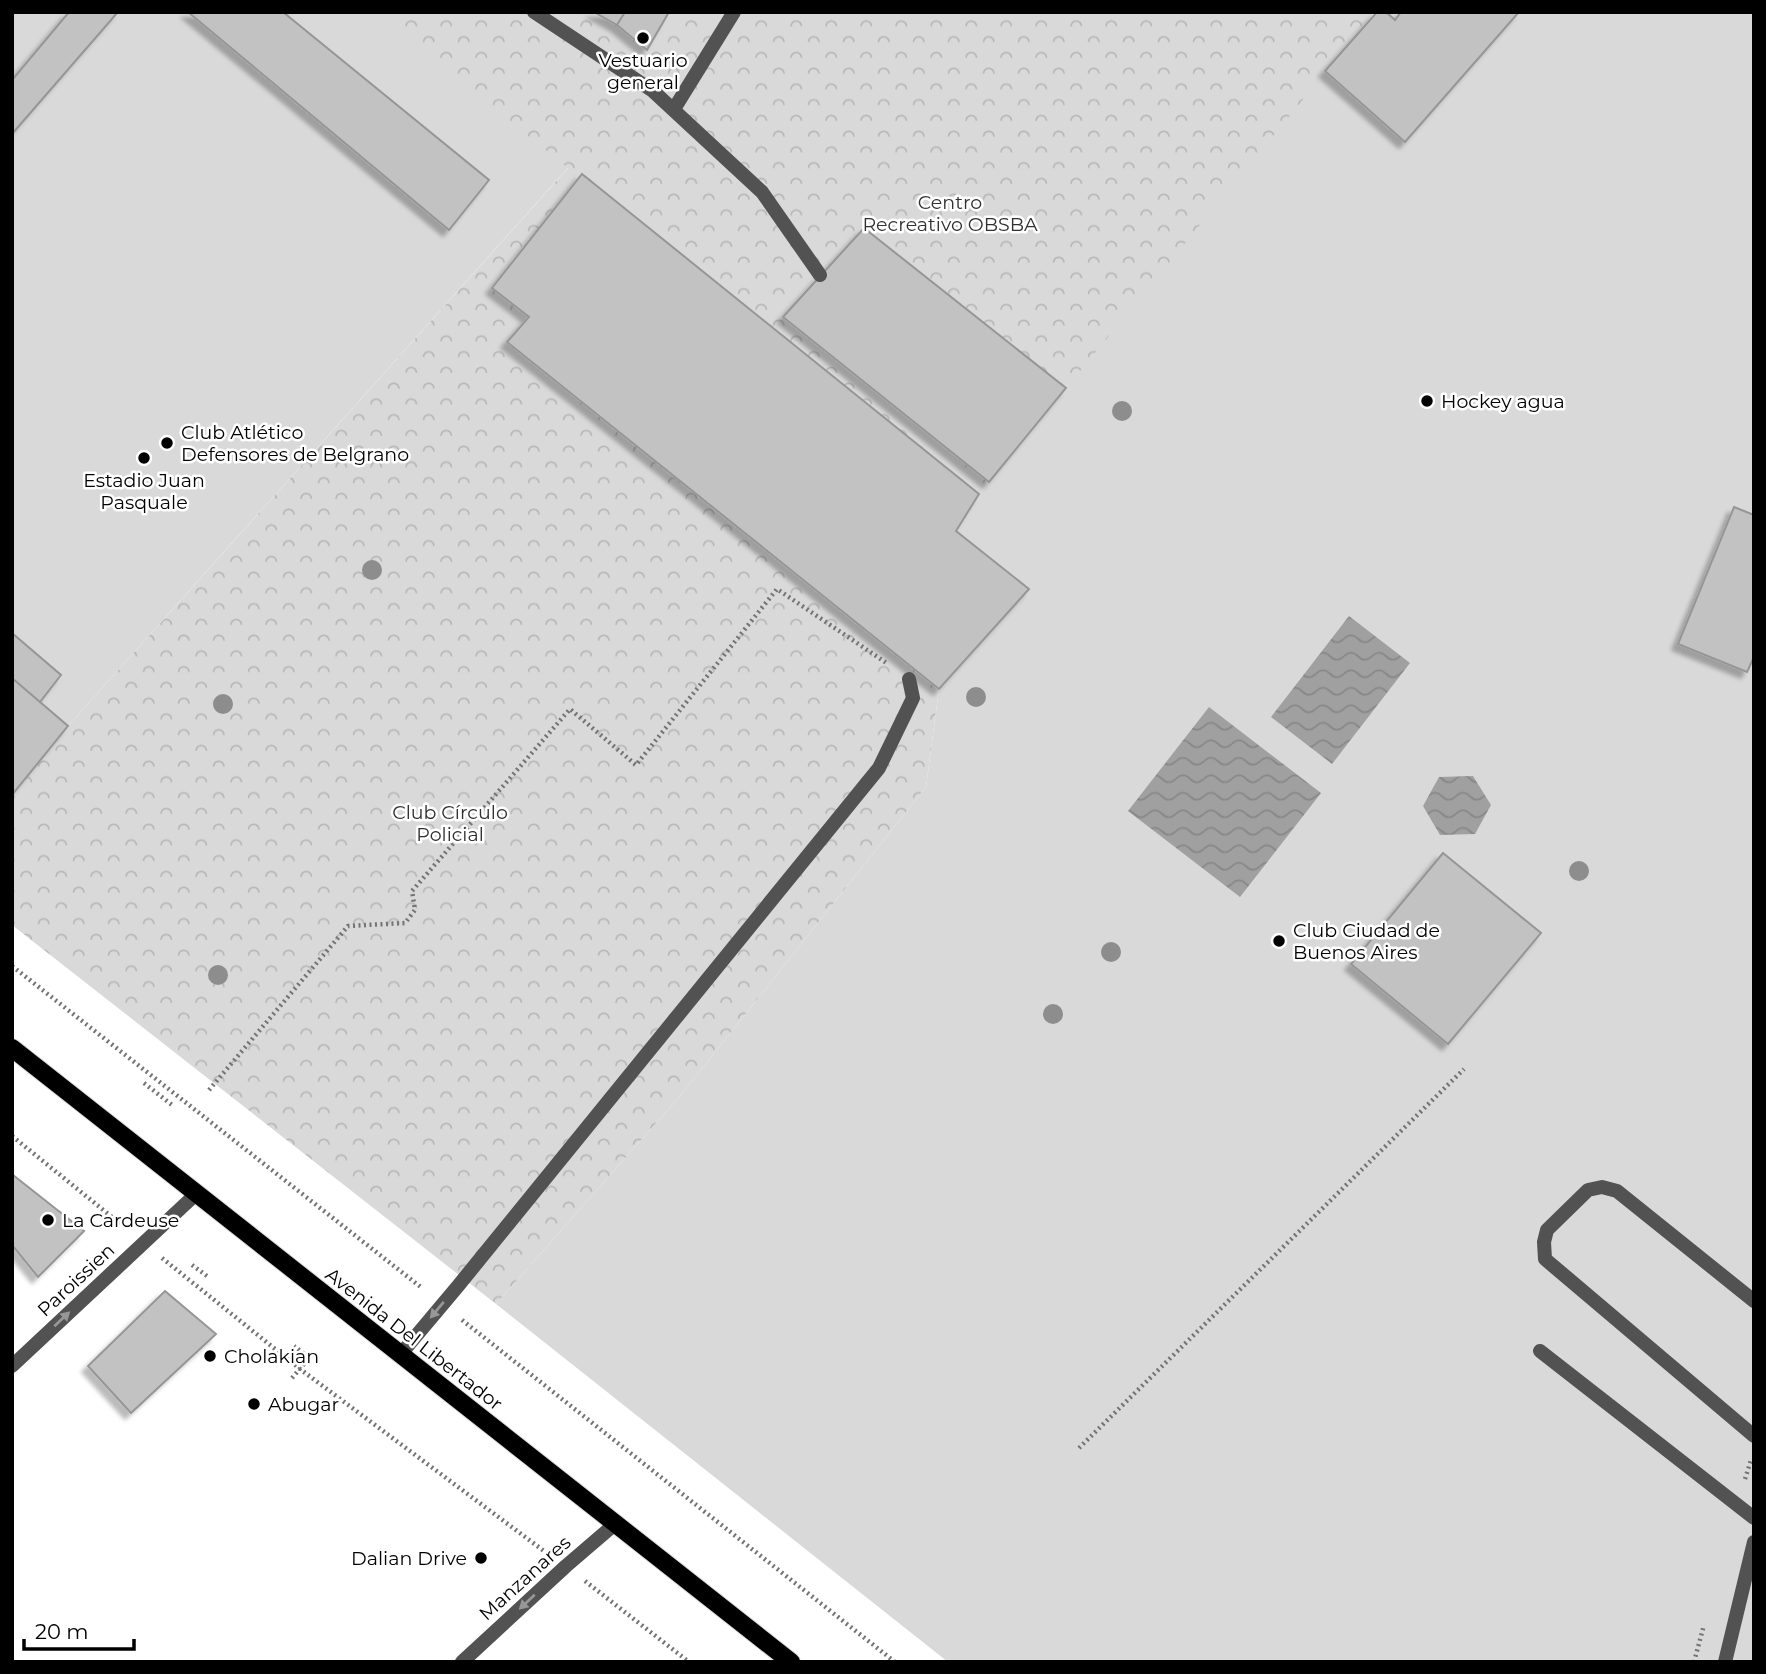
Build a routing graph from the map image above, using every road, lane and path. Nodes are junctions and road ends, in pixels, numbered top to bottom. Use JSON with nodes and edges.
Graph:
{"nodes":[{"id":1,"x":534,"y":12,"type":"edge"},
{"id":2,"x":734,"y":12,"type":"edge"},
{"id":3,"x":674,"y":109,"type":"junction"},
{"id":4,"x":820,"y":275,"type":"dead end"},
{"id":5,"x":909,"y":679,"type":"joint"},
{"id":6,"x":12,"y":1048,"type":"edge"},
{"id":7,"x":1464,"y":1069,"type":"dead end"},
{"id":8,"x":144,"y":1083,"type":"dead end"},
{"id":9,"x":209,"y":1090,"type":"dead end"},
{"id":10,"x":172,"y":1105,"type":"dead end"},
{"id":11,"x":12,"y":1136,"type":"edge"},
{"id":12,"x":196,"y":1194,"type":"junction"},
{"id":13,"x":143,"y":1243,"type":"junction"},
{"id":14,"x":192,"y":1265,"type":"dead end"},
{"id":15,"x":207,"y":1276,"type":"dead end"},
{"id":16,"x":1754,"y":1301,"type":"edge"},
{"id":17,"x":294,"y":1346,"type":"dead end"},
{"id":18,"x":1540,"y":1351,"type":"dead end"},
{"id":19,"x":400,"y":1355,"type":"junction"},
{"id":20,"x":12,"y":1366,"type":"edge"},
{"id":21,"x":300,"y":1369,"type":"junction"},
{"id":22,"x":292,"y":1378,"type":"dead end"},
{"id":23,"x":1754,"y":1436,"type":"edge"},
{"id":24,"x":1079,"y":1448,"type":"dead end"},
{"id":25,"x":1754,"y":1518,"type":"edge"},
{"id":26,"x":615,"y":1524,"type":"junction"},
{"id":27,"x":1754,"y":1542,"type":"edge"},
{"id":28,"x":566,"y":1566,"type":"junction"},
{"id":29,"x":462,"y":1662,"type":"edge"},
{"id":30,"x":689,"y":1662,"type":"edge"},
{"id":31,"x":791,"y":1662,"type":"edge"},
{"id":32,"x":1724,"y":1662,"type":"edge"}],
"edges":[{"from":1,"to":3,"type":"street"},
{"from":2,"to":3,"type":"street"},
{"from":3,"to":4,"type":"street"},
{"from":5,"to":9,"type":"path"},
{"from":5,"to":19,"type":"street","one_way":true},
{"from":6,"to":12,"type":"main road","name":"Avenida Del Libertador"},
{"from":7,"to":24,"type":"path"},
{"from":8,"to":10,"type":"path"},
{"from":11,"to":13,"type":"path"},
{"from":12,"to":13,"type":"street","name":"Paroissien"},
{"from":12,"to":19,"type":"main road","name":"Avenida Del Libertador"},
{"from":20,"to":13,"type":"street","name":"Paroissien","one_way":true},
{"from":13,"to":21,"type":"path"},
{"from":14,"to":15,"type":"path"},
{"from":16,"to":23,"type":"street"},
{"from":17,"to":21,"type":"path"},
{"from":18,"to":25,"type":"street"},
{"from":19,"to":26,"type":"main road","name":"Avenida Del Libertador"},
{"from":21,"to":22,"type":"path"},
{"from":21,"to":28,"type":"path"},
{"from":26,"to":28,"type":"street","name":"Manzanares"},
{"from":26,"to":31,"type":"main road","name":"Avenida Del Libertador"},
{"from":27,"to":32,"type":"street"},
{"from":28,"to":29,"type":"street","name":"Manzanares","one_way":true},
{"from":28,"to":30,"type":"path"}]}
